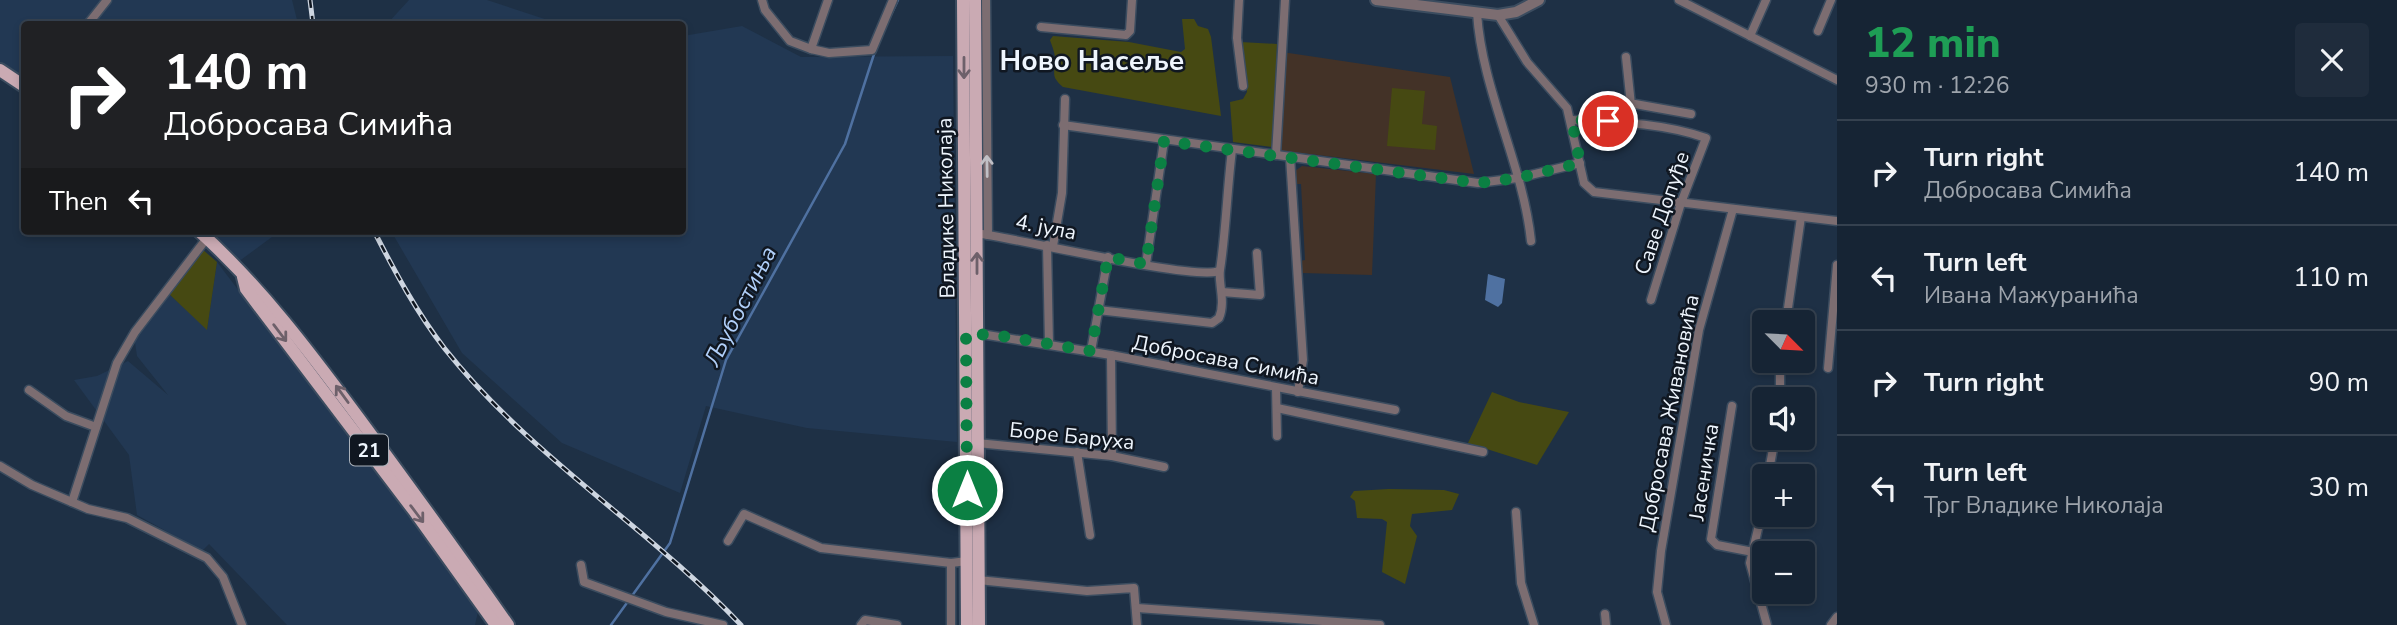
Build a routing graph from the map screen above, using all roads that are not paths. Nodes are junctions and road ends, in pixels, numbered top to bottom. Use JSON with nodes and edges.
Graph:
{"nodes":[{"id":1,"x":107,"y":0,"type":"edge"},
{"id":2,"x":762,"y":0,"type":"edge"},
{"id":3,"x":828,"y":0,"type":"edge"},
{"id":4,"x":893,"y":0,"type":"edge"},
{"id":5,"x":963,"y":0,"type":"edge"},
{"id":6,"x":975,"y":0,"type":"edge"},
{"id":7,"x":986,"y":0,"type":"edge"},
{"id":8,"x":1132,"y":0,"type":"edge"},
{"id":9,"x":1240,"y":0,"type":"edge"},
{"id":10,"x":1285,"y":0,"type":"edge"},
{"id":11,"x":1376,"y":0,"type":"edge"},
{"id":12,"x":1539,"y":0,"type":"edge"},
{"id":13,"x":1679,"y":0,"type":"edge"},
{"id":14,"x":1766,"y":0,"type":"edge"},
{"id":15,"x":1831,"y":0,"type":"edge"},
{"id":16,"x":1694,"y":3,"type":"edge"},
{"id":17,"x":1477,"y":13,"type":"junction"},
{"id":18,"x":1498,"y":15,"type":"junction"},
{"id":19,"x":90,"y":21,"type":"edge"},
{"id":20,"x":1041,"y":27,"type":"dead end"},
{"id":21,"x":1818,"y":31,"type":"dead end"},
{"id":22,"x":1751,"y":36,"type":"junction"},
{"id":23,"x":811,"y":49,"type":"junction"},
{"id":24,"x":1626,"y":57,"type":"dead end"},
{"id":25,"x":0,"y":70,"type":"edge"},
{"id":26,"x":1837,"y":80,"type":"edge"},
{"id":27,"x":21,"y":84,"type":"edge"},
{"id":28,"x":1243,"y":86,"type":"dead end"},
{"id":29,"x":1065,"y":99,"type":"dead end"},
{"id":30,"x":1631,"y":106,"type":"junction"},
{"id":31,"x":1691,"y":114,"type":"dead end"},
{"id":32,"x":1572,"y":120,"type":"junction"},
{"id":33,"x":1627,"y":122,"type":"junction"},
{"id":34,"x":1063,"y":125,"type":"junction"},
{"id":35,"x":1164,"y":141,"type":"junction"},
{"id":36,"x":1232,"y":150,"type":"junction"},
{"id":37,"x":1276,"y":155,"type":"junction"},
{"id":38,"x":1290,"y":157,"type":"junction"},
{"id":39,"x":1580,"y":163,"type":"junction"},
{"id":40,"x":1518,"y":178,"type":"junction"},
{"id":41,"x":1681,"y":203,"type":"junction"},
{"id":42,"x":1733,"y":209,"type":"junction"},
{"id":43,"x":1801,"y":218,"type":"junction"},
{"id":44,"x":1837,"y":221,"type":"edge"},
{"id":45,"x":982,"y":234,"type":"junction"},
{"id":46,"x":202,"y":235,"type":"edge"},
{"id":47,"x":204,"y":235,"type":"edge"},
{"id":48,"x":1531,"y":242,"type":"dead end"},
{"id":49,"x":1050,"y":246,"type":"junction"},
{"id":50,"x":1257,"y":253,"type":"dead end"},
{"id":51,"x":1108,"y":257,"type":"junction"},
{"id":52,"x":1146,"y":264,"type":"junction"},
{"id":53,"x":1837,"y":265,"type":"edge"},
{"id":54,"x":1219,"y":271,"type":"junction"},
{"id":55,"x":243,"y":276,"type":"junction"},
{"id":56,"x":1222,"y":292,"type":"junction"},
{"id":57,"x":1651,"y":300,"type":"dead end"},
{"id":58,"x":1098,"y":310,"type":"junction"},
{"id":59,"x":1788,"y":310,"type":"edge"},
{"id":60,"x":972,"y":333,"type":"junction"},
{"id":61,"x":1049,"y":344,"type":"junction"},
{"id":62,"x":1091,"y":351,"type":"junction"},
{"id":63,"x":1111,"y":355,"type":"junction"},
{"id":64,"x":1828,"y":368,"type":"dead end"},
{"id":65,"x":1276,"y":388,"type":"junction"},
{"id":66,"x":29,"y":390,"type":"dead end"},
{"id":67,"x":1298,"y":392,"type":"junction"},
{"id":68,"x":1732,"y":406,"type":"dead end"},
{"id":69,"x":1277,"y":408,"type":"junction"},
{"id":70,"x":1395,"y":410,"type":"dead end"},
{"id":71,"x":96,"y":427,"type":"junction"},
{"id":72,"x":1276,"y":436,"type":"dead end"},
{"id":73,"x":977,"y":443,"type":"junction"},
{"id":74,"x":1077,"y":452,"type":"junction"},
{"id":75,"x":1483,"y":452,"type":"dead end"},
{"id":76,"x":1112,"y":456,"type":"junction"},
{"id":77,"x":0,"y":466,"type":"edge"},
{"id":78,"x":1164,"y":467,"type":"dead end"},
{"id":79,"x":72,"y":502,"type":"junction"},
{"id":80,"x":1516,"y":512,"type":"dead end"},
{"id":81,"x":1090,"y":535,"type":"dead end"},
{"id":82,"x":728,"y":541,"type":"dead end"},
{"id":83,"x":1752,"y":552,"type":"edge"},
{"id":84,"x":1752,"y":558,"type":"edge"},
{"id":85,"x":967,"y":561,"type":"junction"},
{"id":86,"x":951,"y":563,"type":"junction"},
{"id":87,"x":581,"y":565,"type":"dead end"},
{"id":88,"x":1752,"y":576,"type":"edge"},
{"id":89,"x":978,"y":580,"type":"junction"},
{"id":90,"x":1761,"y":604,"type":"edge"},
{"id":91,"x":1137,"y":608,"type":"junction"},
{"id":92,"x":1605,"y":614,"type":"dead end"},
{"id":93,"x":1837,"y":617,"type":"edge"},
{"id":94,"x":1265,"y":621,"type":"edge"},
{"id":95,"x":242,"y":625,"type":"edge"},
{"id":96,"x":496,"y":625,"type":"edge"},
{"id":97,"x":508,"y":625,"type":"edge"},
{"id":98,"x":723,"y":625,"type":"edge"},
{"id":99,"x":861,"y":625,"type":"edge"},
{"id":100,"x":897,"y":625,"type":"edge"},
{"id":101,"x":951,"y":625,"type":"edge"},
{"id":102,"x":967,"y":625,"type":"edge"},
{"id":103,"x":979,"y":625,"type":"edge"},
{"id":104,"x":1137,"y":625,"type":"edge"},
{"id":105,"x":1380,"y":625,"type":"edge"},
{"id":106,"x":1534,"y":625,"type":"edge"},
{"id":107,"x":1606,"y":625,"type":"edge"},
{"id":108,"x":1666,"y":625,"type":"edge"},
{"id":109,"x":1767,"y":625,"type":"edge"},
{"id":110,"x":1831,"y":625,"type":"edge"}],
"edges":[{"from":1,"to":19,"type":"street"},
{"from":2,"to":23,"type":"street"},
{"from":3,"to":23,"type":"street"},
{"from":4,"to":23,"type":"street"},
{"from":5,"to":60,"type":"main road","name":"Владике Николаја","one_way":true},
{"from":6,"to":45,"type":"main road","name":"Владике Николаја"},
{"from":45,"to":7,"type":"street","one_way":true},
{"from":8,"to":20,"type":"street"},
{"from":9,"to":28,"type":"street"},
{"from":10,"to":37,"type":"street"},
{"from":11,"to":17,"type":"street"},
{"from":12,"to":18,"type":"street"},
{"from":13,"to":16,"type":"street"},
{"from":14,"to":22,"type":"street"},
{"from":15,"to":21,"type":"street"},
{"from":16,"to":22,"type":"street"},
{"from":17,"to":18,"type":"street"},
{"from":17,"to":40,"type":"street"},
{"from":18,"to":32,"type":"street"},
{"from":22,"to":26,"type":"street"},
{"from":24,"to":30,"type":"street"},
{"from":25,"to":27,"type":"main road"},
{"from":29,"to":34,"type":"street"},
{"from":30,"to":31,"type":"street"},
{"from":30,"to":33,"type":"street"},
{"from":32,"to":33,"type":"street"},
{"from":32,"to":39,"type":"street"},
{"from":33,"to":41,"type":"street","name":"Саве Допуђе"},
{"from":34,"to":35,"type":"street"},
{"from":34,"to":49,"type":"street"},
{"from":35,"to":36,"type":"street"},
{"from":35,"to":52,"type":"street"},
{"from":36,"to":37,"type":"street"},
{"from":36,"to":54,"type":"street"},
{"from":37,"to":38,"type":"street"},
{"from":38,"to":40,"type":"street"},
{"from":38,"to":67,"type":"street"},
{"from":39,"to":40,"type":"street"},
{"from":39,"to":41,"type":"street"},
{"from":40,"to":48,"type":"street"},
{"from":41,"to":42,"type":"street"},
{"from":41,"to":57,"type":"street","name":"Саве Допуђе"},
{"from":42,"to":43,"type":"street"},
{"from":42,"to":108,"type":"street","name":"Добросава Живановића"},
{"from":43,"to":44,"type":"street"},
{"from":43,"to":59,"type":"street"},
{"from":45,"to":49,"type":"street","name":"4. јула"},
{"from":60,"to":45,"type":"main road","name":"Владике Николаја","one_way":true},
{"from":46,"to":71,"type":"street"},
{"from":47,"to":55,"type":"main road","number":"21"},
{"from":49,"to":51,"type":"street","name":"4. јула"},
{"from":49,"to":61,"type":"street"},
{"from":50,"to":56,"type":"street"},
{"from":51,"to":52,"type":"street","name":"4. јула"},
{"from":51,"to":58,"type":"street"},
{"from":52,"to":54,"type":"street","name":"4. јула"},
{"from":53,"to":64,"type":"street"},
{"from":54,"to":56,"type":"street"},
{"from":55,"to":96,"type":"main road","number":"21","one_way":true},
{"from":97,"to":55,"type":"main road","number":"21","one_way":true},
{"from":56,"to":58,"type":"street"},
{"from":58,"to":62,"type":"street"},
{"from":60,"to":61,"type":"street","name":"Добросава Симића"},
{"from":60,"to":73,"type":"main road","name":"Владике Николаја"},
{"from":60,"to":85,"type":"main road","name":"Владике Николаја"},
{"from":61,"to":62,"type":"street","name":"Добросава Симића"},
{"from":62,"to":63,"type":"street","name":"Добросава Симића"},
{"from":63,"to":65,"type":"street","name":"Добросава Симића"},
{"from":63,"to":76,"type":"street"},
{"from":65,"to":67,"type":"street","name":"Добросава Симића"},
{"from":65,"to":69,"type":"street"},
{"from":66,"to":71,"type":"street"},
{"from":67,"to":70,"type":"street","name":"Добросава Симића"},
{"from":68,"to":83,"type":"street","name":"Јасеничка"},
{"from":69,"to":72,"type":"street"},
{"from":69,"to":75,"type":"street"},
{"from":71,"to":79,"type":"street"},
{"from":73,"to":74,"type":"street","name":"Боре Баруха"},
{"from":73,"to":89,"type":"main road","name":"Владике Николаја"},
{"from":74,"to":76,"type":"street","name":"Боре Баруха"},
{"from":74,"to":81,"type":"street"},
{"from":76,"to":78,"type":"street","name":"Боре Баруха"},
{"from":77,"to":79,"type":"street"},
{"from":79,"to":95,"type":"street"},
{"from":80,"to":106,"type":"street"},
{"from":82,"to":86,"type":"street"},
{"from":84,"to":88,"type":"street"},
{"from":85,"to":86,"type":"street"},
{"from":85,"to":102,"type":"main road","name":"Владике Николаја"},
{"from":86,"to":101,"type":"street"},
{"from":87,"to":98,"type":"street"},
{"from":89,"to":91,"type":"street"},
{"from":89,"to":103,"type":"main road","name":"Владике Николаја"},
{"from":90,"to":109,"type":"street"},
{"from":91,"to":94,"type":"street"},
{"from":91,"to":104,"type":"street"},
{"from":92,"to":107,"type":"street"},
{"from":93,"to":110,"type":"street"},
{"from":94,"to":105,"type":"street"},
{"from":99,"to":100,"type":"street"}]}
